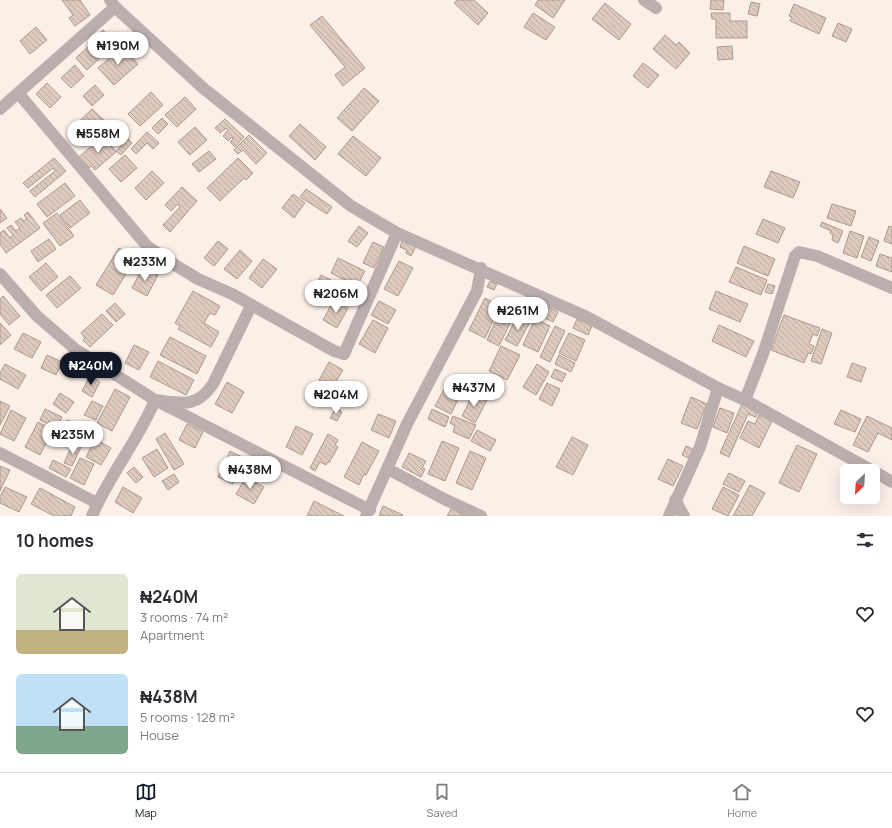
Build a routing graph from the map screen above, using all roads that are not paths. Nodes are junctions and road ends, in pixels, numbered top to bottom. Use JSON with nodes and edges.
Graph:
{"nodes":[{"id":1,"x":644,"y":0,"type":"edge"},
{"id":2,"x":113,"y":4,"type":"edge"},
{"id":3,"x":656,"y":8,"type":"dead end"},
{"id":4,"x":19,"y":94,"type":"junction"},
{"id":5,"x":0,"y":109,"type":"edge"},
{"id":6,"x":397,"y":233,"type":"junction"},
{"id":7,"x":481,"y":268,"type":"junction"},
{"id":8,"x":0,"y":274,"type":"edge"},
{"id":9,"x":892,"y":288,"type":"edge"},
{"id":10,"x":251,"y":306,"type":"junction"},
{"id":11,"x":718,"y":388,"type":"junction"},
{"id":12,"x":155,"y":400,"type":"junction"},
{"id":13,"x":745,"y":400,"type":"junction"},
{"id":14,"x":0,"y":453,"type":"edge"},
{"id":15,"x":860,"y":464,"type":"edge"},
{"id":16,"x":388,"y":469,"type":"junction"},
{"id":17,"x":880,"y":475,"type":"edge"},
{"id":18,"x":892,"y":482,"type":"edge"},
{"id":19,"x":675,"y":500,"type":"junction"},
{"id":20,"x":97,"y":503,"type":"junction"},
{"id":21,"x":368,"y":513,"type":"edge"},
{"id":22,"x":92,"y":516,"type":"edge"},
{"id":23,"x":481,"y":516,"type":"edge"},
{"id":24,"x":669,"y":516,"type":"edge"},
{"id":25,"x":684,"y":516,"type":"edge"}],
"edges":[{"from":1,"to":3,"type":"street"},
{"from":2,"to":4,"type":"street"},
{"from":2,"to":6,"type":"street"},
{"from":4,"to":5,"type":"street"},
{"from":4,"to":10,"type":"street"},
{"from":6,"to":7,"type":"street"},
{"from":6,"to":10,"type":"street"},
{"from":7,"to":11,"type":"street"},
{"from":7,"to":16,"type":"street"},
{"from":8,"to":12,"type":"street"},
{"from":9,"to":13,"type":"street"},
{"from":10,"to":12,"type":"street"},
{"from":11,"to":13,"type":"street"},
{"from":11,"to":19,"type":"street"},
{"from":12,"to":20,"type":"street"},
{"from":12,"to":21,"type":"street"},
{"from":13,"to":15,"type":"street"},
{"from":14,"to":20,"type":"street"},
{"from":16,"to":21,"type":"street"},
{"from":16,"to":23,"type":"street"},
{"from":17,"to":18,"type":"street"},
{"from":19,"to":24,"type":"street"},
{"from":19,"to":25,"type":"street"},
{"from":20,"to":22,"type":"street"}]}
